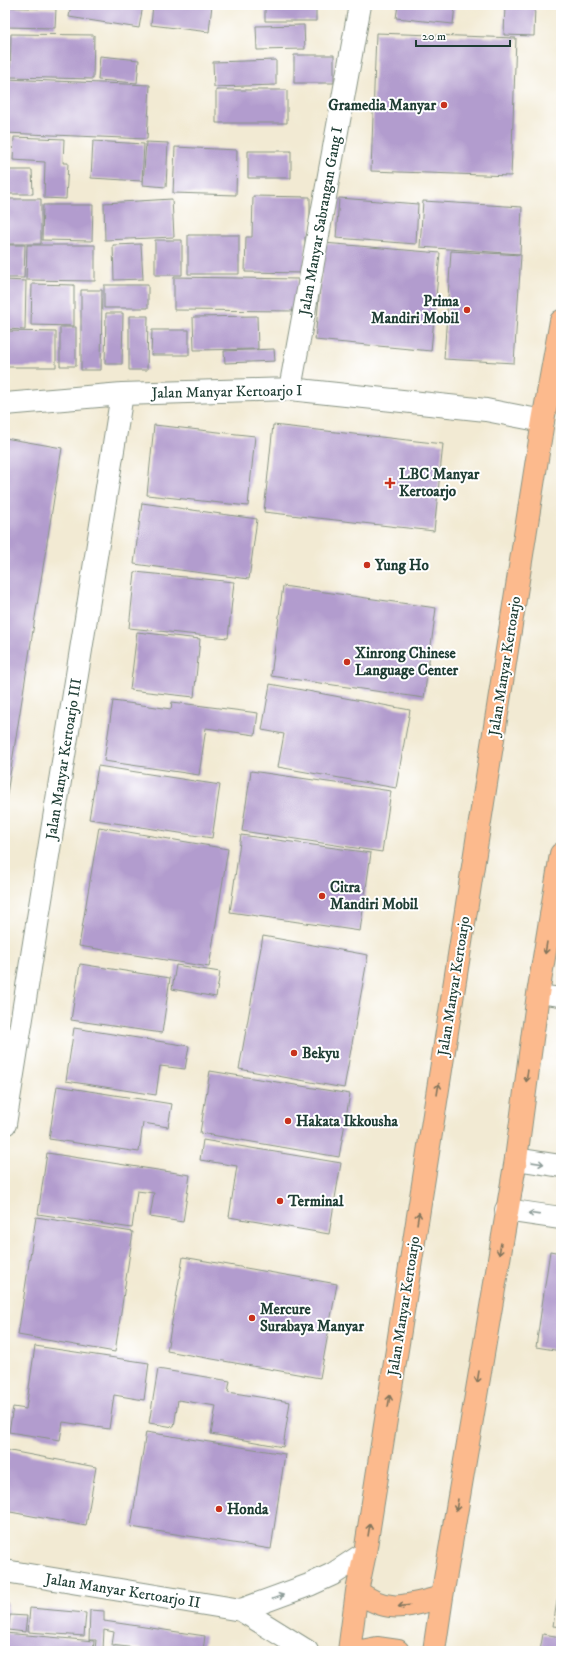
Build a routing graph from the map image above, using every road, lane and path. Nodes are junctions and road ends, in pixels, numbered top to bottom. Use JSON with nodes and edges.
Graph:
{"nodes":[{"id":1,"x":360,"y":5,"type":"edge"},
{"id":2,"x":561,"y":321,"type":"edge"},
{"id":3,"x":290,"y":389,"type":"junction"},
{"id":4,"x":122,"y":394,"type":"junction"},
{"id":5,"x":5,"y":404,"type":"edge"},
{"id":6,"x":543,"y":421,"type":"junction"},
{"id":7,"x":561,"y":854,"type":"edge"},
{"id":8,"x":538,"y":994,"type":"junction"},
{"id":9,"x":561,"y":997,"type":"edge"},
{"id":10,"x":5,"y":1124,"type":"edge"},
{"id":11,"x":516,"y":1159,"type":"junction"},
{"id":12,"x":561,"y":1166,"type":"edge"},
{"id":13,"x":506,"y":1210,"type":"junction"},
{"id":14,"x":561,"y":1218,"type":"edge"},
{"id":15,"x":365,"y":1553,"type":"junction"},
{"id":16,"x":5,"y":1571,"type":"edge"},
{"id":17,"x":356,"y":1591,"type":"junction"},
{"id":18,"x":442,"y":1597,"type":"junction"},
{"id":19,"x":241,"y":1610,"type":"junction"},
{"id":20,"x":307,"y":1651,"type":"edge"},
{"id":21,"x":349,"y":1651,"type":"edge"},
{"id":22,"x":361,"y":1651,"type":"edge"},
{"id":23,"x":398,"y":1651,"type":"edge"},
{"id":24,"x":434,"y":1651,"type":"edge"}],
"edges":[{"from":1,"to":3,"type":"street","name":"Jalan Manyar Sabrangan Gang I"},
{"from":2,"to":6,"type":"main road","name":"Jalan Manyar Kertoarjo"},
{"from":3,"to":4,"type":"street","name":"Jalan Manyar Kertoarjo I"},
{"from":3,"to":6,"type":"street","name":"Jalan Manyar Kertoarjo I"},
{"from":4,"to":5,"type":"street","name":"Jalan Manyar Kertoarjo I"},
{"from":4,"to":10,"type":"street","name":"Jalan Manyar Kertoarjo III"},
{"from":15,"to":6,"type":"main road","name":"Jalan Manyar Kertoarjo","one_way":true},
{"from":7,"to":8,"type":"main road","one_way":true},
{"from":8,"to":9,"type":"lane"},
{"from":8,"to":11,"type":"main road","one_way":true},
{"from":11,"to":12,"type":"street","one_way":true},
{"from":11,"to":13,"type":"main road"},
{"from":14,"to":13,"type":"street","one_way":true},
{"from":13,"to":18,"type":"main road","one_way":true},
{"from":15,"to":17,"type":"main road","name":"Jalan Manyar Kertoarjo"},
{"from":19,"to":15,"type":"street","name":"Jalan Manyar Kertoarjo II","one_way":true},
{"from":16,"to":19,"type":"street","name":"Jalan Manyar Kertoarjo II"},
{"from":18,"to":17,"type":"main road","one_way":true},
{"from":17,"to":21,"type":"main road","name":"Jalan Manyar Kertoarjo"},
{"from":18,"to":24,"type":"main road"},
{"from":19,"to":20,"type":"street","name":"Jalan Manyar Kertoarjo II"},
{"from":22,"to":23,"type":"main road"}]}
